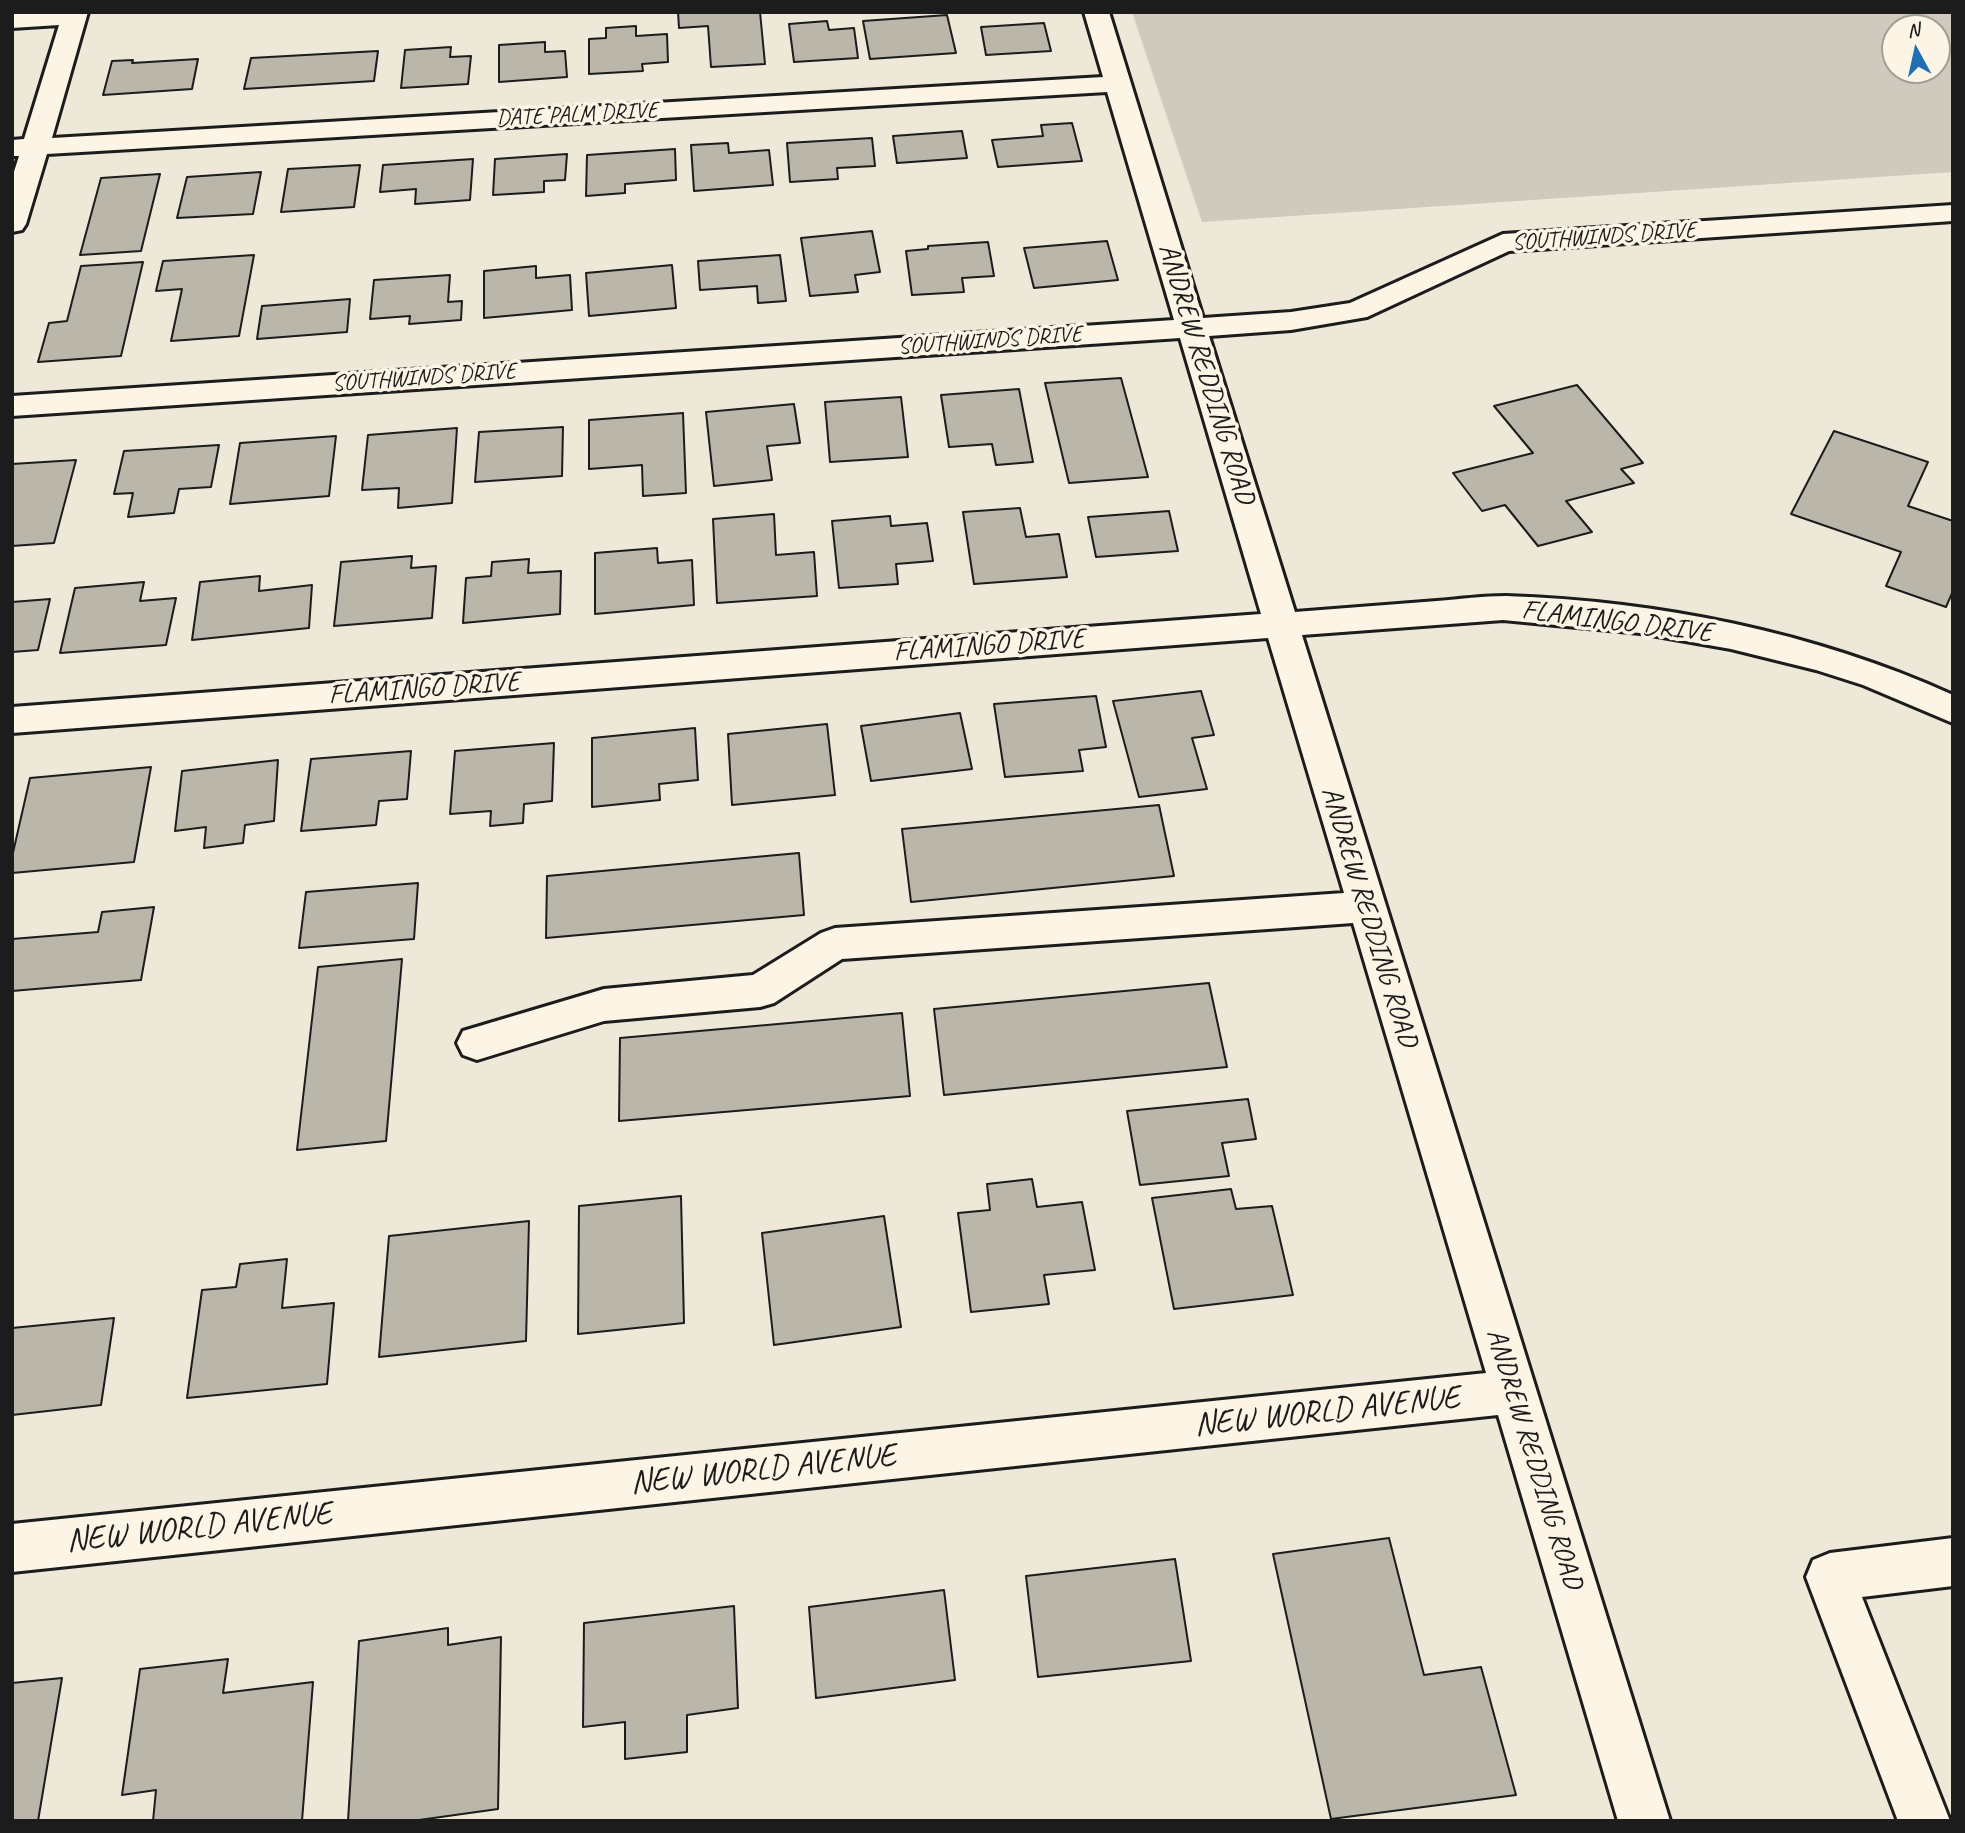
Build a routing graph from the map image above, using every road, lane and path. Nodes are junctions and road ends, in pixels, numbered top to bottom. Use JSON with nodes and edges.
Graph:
{"nodes":[{"id":1,"x":1097,"y":12,"type":"edge"},
{"id":2,"x":76,"y":15,"type":"edge"},
{"id":3,"x":12,"y":20,"type":"edge"},
{"id":4,"x":1118,"y":84,"type":"junction"},
{"id":5,"x":24,"y":147,"type":"edge"},
{"id":6,"x":1953,"y":213,"type":"edge"},
{"id":7,"x":12,"y":224,"type":"edge"},
{"id":8,"x":1192,"y":328,"type":"junction"},
{"id":9,"x":12,"y":406,"type":"edge"},
{"id":10,"x":1281,"y":625,"type":"junction"},
{"id":11,"x":1953,"y":710,"type":"edge"},
{"id":12,"x":12,"y":720,"type":"edge"},
{"id":13,"x":1366,"y":907,"type":"junction"},
{"id":14,"x":477,"y":1043,"type":"dead end"},
{"id":15,"x":1513,"y":1392,"type":"junction"},
{"id":16,"x":12,"y":1548,"type":"edge"},
{"id":17,"x":1953,"y":1562,"type":"edge"},
{"id":18,"x":1644,"y":1821,"type":"edge"},
{"id":19,"x":1924,"y":1821,"type":"edge"}],
"edges":[{"from":1,"to":4,"type":"street","name":"ANDREW REDDING ROAD"},
{"from":2,"to":3,"type":"street"},
{"from":2,"to":5,"type":"street"},
{"from":4,"to":5,"type":"street","name":"DATE PALM DRIVE"},
{"from":4,"to":8,"type":"street","name":"ANDREW REDDING ROAD"},
{"from":5,"to":7,"type":"street"},
{"from":6,"to":8,"type":"street","name":"SOUTHWINDS DRIVE"},
{"from":8,"to":9,"type":"street","name":"SOUTHWINDS DRIVE"},
{"from":8,"to":10,"type":"street","name":"ANDREW REDDING ROAD"},
{"from":10,"to":11,"type":"street","name":"FLAMINGO DRIVE"},
{"from":10,"to":12,"type":"street","name":"FLAMINGO DRIVE"},
{"from":10,"to":13,"type":"street","name":"ANDREW REDDING ROAD"},
{"from":13,"to":14,"type":"street"},
{"from":13,"to":15,"type":"street","name":"ANDREW REDDING ROAD"},
{"from":15,"to":16,"type":"street","name":"NEW WORLD AVENUE"},
{"from":15,"to":18,"type":"street","name":"ANDREW REDDING ROAD"},
{"from":17,"to":19,"type":"street"}]}
